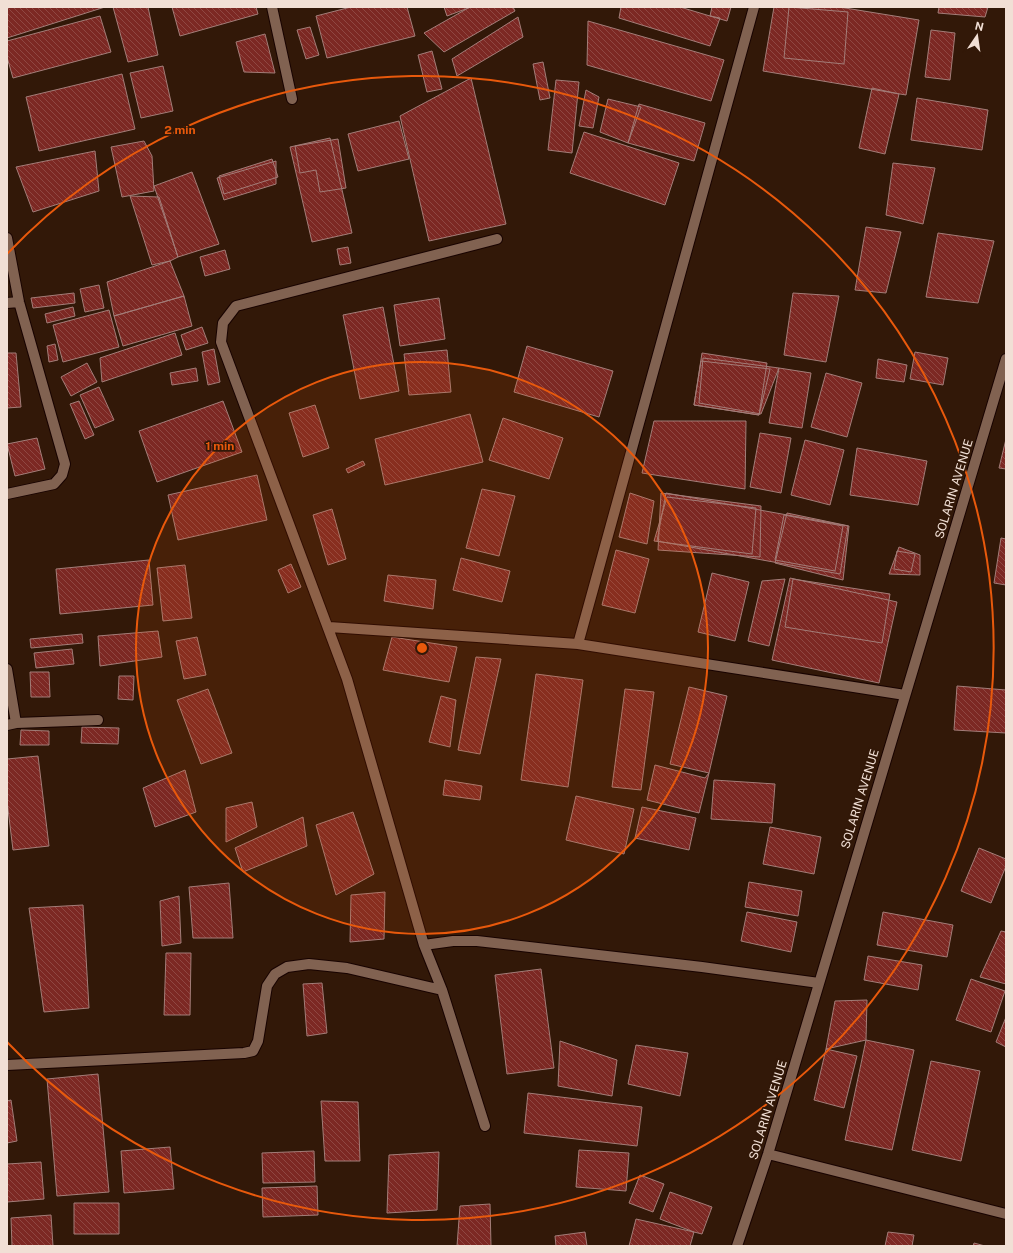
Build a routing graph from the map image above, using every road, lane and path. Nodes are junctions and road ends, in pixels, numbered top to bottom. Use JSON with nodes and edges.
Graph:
{"nodes":[{"id":1,"x":272,"y":7,"type":"edge"},
{"id":2,"x":754,"y":7,"type":"edge"},
{"id":3,"x":292,"y":99,"type":"dead end"},
{"id":4,"x":7,"y":238,"type":"edge"},
{"id":5,"x":497,"y":239,"type":"dead end"},
{"id":6,"x":19,"y":302,"type":"junction"},
{"id":7,"x":7,"y":303,"type":"edge"},
{"id":8,"x":1006,"y":359,"type":"edge"},
{"id":9,"x":7,"y":494,"type":"edge"},
{"id":10,"x":329,"y":627,"type":"junction"},
{"id":11,"x":578,"y":644,"type":"junction"},
{"id":12,"x":7,"y":669,"type":"edge"},
{"id":13,"x":905,"y":695,"type":"junction"},
{"id":14,"x":98,"y":720,"type":"dead end"},
{"id":15,"x":11,"y":724,"type":"edge"},
{"id":16,"x":424,"y":945,"type":"junction"},
{"id":17,"x":819,"y":983,"type":"junction"},
{"id":18,"x":442,"y":990,"type":"junction"},
{"id":19,"x":7,"y":1065,"type":"edge"},
{"id":20,"x":486,"y":1126,"type":"dead end"},
{"id":21,"x":768,"y":1154,"type":"junction"},
{"id":22,"x":1006,"y":1214,"type":"edge"},
{"id":23,"x":737,"y":1246,"type":"edge"}],
"edges":[{"from":1,"to":3,"type":"street"},
{"from":2,"to":11,"type":"street"},
{"from":4,"to":6,"type":"street"},
{"from":5,"to":10,"type":"street"},
{"from":6,"to":7,"type":"street"},
{"from":6,"to":9,"type":"street"},
{"from":8,"to":13,"type":"street","name":"SOLARIN AVENUE"},
{"from":10,"to":11,"type":"street"},
{"from":10,"to":16,"type":"street"},
{"from":11,"to":13,"type":"street"},
{"from":12,"to":15,"type":"street"},
{"from":13,"to":17,"type":"street","name":"SOLARIN AVENUE"},
{"from":14,"to":15,"type":"street"},
{"from":16,"to":17,"type":"street"},
{"from":16,"to":18,"type":"street"},
{"from":17,"to":21,"type":"street","name":"SOLARIN AVENUE"},
{"from":18,"to":19,"type":"street"},
{"from":18,"to":20,"type":"street"},
{"from":21,"to":22,"type":"street"},
{"from":21,"to":23,"type":"street","name":"SOLARIN AVENUE"}]}
